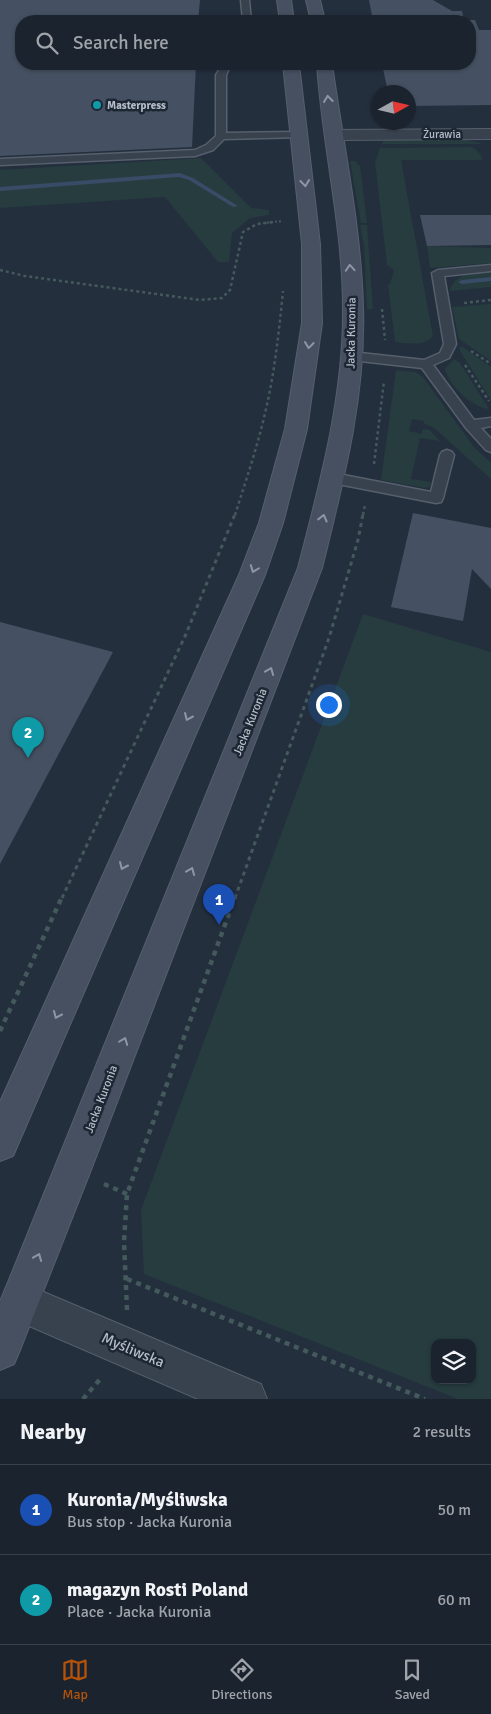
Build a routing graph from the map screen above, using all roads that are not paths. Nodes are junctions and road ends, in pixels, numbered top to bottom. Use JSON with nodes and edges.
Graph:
{"nodes":[{"id":1,"x":245,"y":0,"type":"edge"},
{"id":2,"x":284,"y":0,"type":"edge"},
{"id":3,"x":313,"y":0,"type":"edge"},
{"id":4,"x":246,"y":15,"type":"edge"},
{"id":5,"x":286,"y":15,"type":"edge"},
{"id":6,"x":317,"y":15,"type":"edge"},
{"id":7,"x":224,"y":70,"type":"edge"},
{"id":8,"x":293,"y":70,"type":"edge"},
{"id":9,"x":325,"y":70,"type":"edge"},
{"id":10,"x":334,"y":134,"type":"junction"},
{"id":11,"x":491,"y":134,"type":"edge"},
{"id":12,"x":300,"y":135,"type":"junction"},
{"id":13,"x":221,"y":136,"type":"junction"},
{"id":14,"x":0,"y":162,"type":"edge"},
{"id":15,"x":491,"y":268,"type":"edge"},
{"id":16,"x":351,"y":356,"type":"junction"},
{"id":17,"x":426,"y":364,"type":"junction"},
{"id":18,"x":491,"y":422,"type":"edge"},
{"id":19,"x":471,"y":425,"type":"junction"},
{"id":20,"x":491,"y":447,"type":"edge"},
{"id":21,"x":447,"y":455,"type":"dead end"},
{"id":22,"x":333,"y":478,"type":"junction"},
{"id":23,"x":0,"y":1143,"type":"edge"},
{"id":24,"x":10,"y":1297,"type":"edge"},
{"id":25,"x":0,"y":1350,"type":"edge"},
{"id":26,"x":246,"y":1399,"type":"edge"}],
"edges":[{"from":1,"to":4,"type":"lane"},
{"from":2,"to":5,"type":"main road"},
{"from":3,"to":6,"type":"main road"},
{"from":7,"to":13,"type":"lane"},
{"from":8,"to":12,"type":"main road"},
{"from":10,"to":9,"type":"main road","name":"Jacka Kuronia","one_way":true},
{"from":10,"to":11,"type":"street","name":"Żurawia"},
{"from":10,"to":12,"type":"main road"},
{"from":16,"to":10,"type":"main road","name":"Jacka Kuronia","one_way":true},
{"from":12,"to":13,"type":"lane"},
{"from":12,"to":23,"type":"main road","one_way":true},
{"from":13,"to":14,"type":"lane"},
{"from":15,"to":17,"type":"lane"},
{"from":16,"to":17,"type":"lane"},
{"from":16,"to":22,"type":"main road","name":"Jacka Kuronia"},
{"from":17,"to":19,"type":"lane"},
{"from":18,"to":19,"type":"lane"},
{"from":19,"to":20,"type":"lane"},
{"from":21,"to":22,"type":"lane"},
{"from":24,"to":22,"type":"main road","name":"Jacka Kuronia","one_way":true},
{"from":24,"to":25,"type":"main road","name":"Jacka Kuronia"},
{"from":24,"to":26,"type":"street","name":"Myśliwska"}]}
